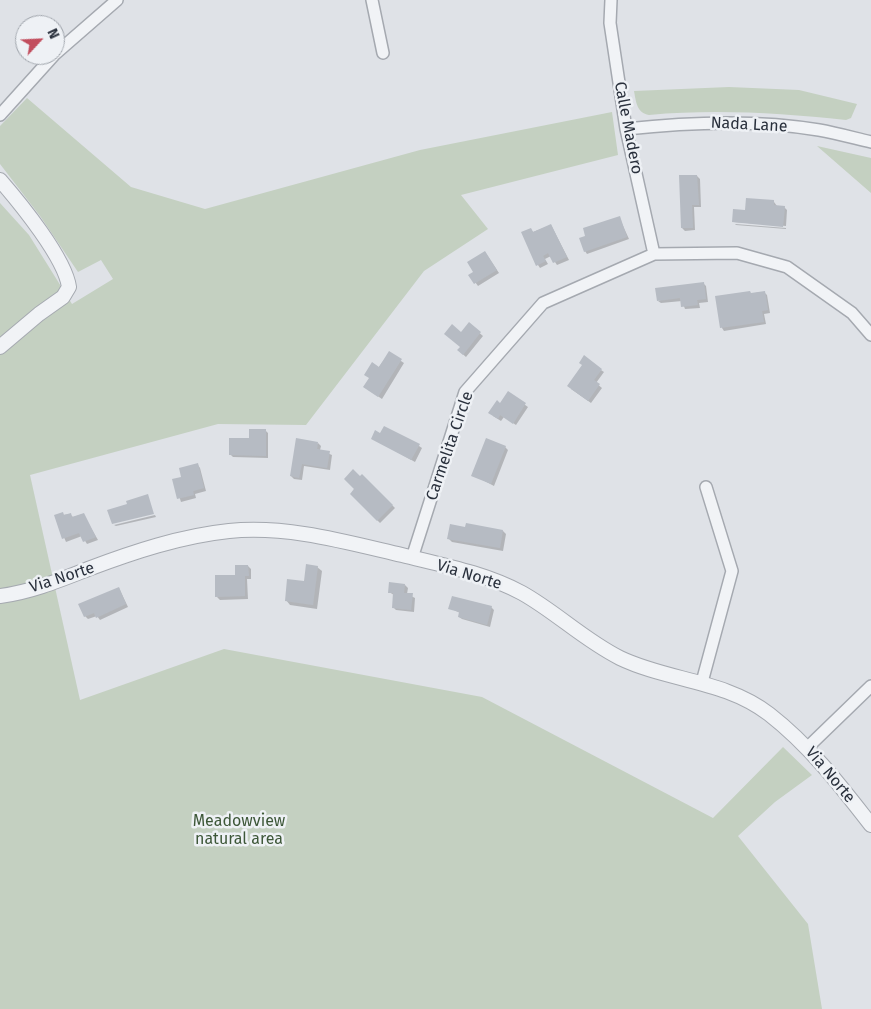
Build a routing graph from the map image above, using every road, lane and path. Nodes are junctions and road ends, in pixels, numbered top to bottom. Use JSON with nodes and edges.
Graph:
{"nodes":[{"id":1,"x":117,"y":0,"type":"edge"},
{"id":2,"x":372,"y":0,"type":"edge"},
{"id":3,"x":611,"y":0,"type":"edge"},
{"id":4,"x":65,"y":45,"type":"edge"},
{"id":5,"x":383,"y":54,"type":"dead end"},
{"id":6,"x":45,"y":65,"type":"edge"},
{"id":7,"x":0,"y":115,"type":"edge"},
{"id":8,"x":626,"y":129,"type":"junction"},
{"id":9,"x":871,"y":142,"type":"edge"},
{"id":10,"x":0,"y":180,"type":"edge"},
{"id":11,"x":654,"y":254,"type":"junction"},
{"id":12,"x":871,"y":335,"type":"edge"},
{"id":13,"x":0,"y":347,"type":"edge"},
{"id":14,"x":706,"y":486,"type":"dead end"},
{"id":15,"x":412,"y":558,"type":"junction"},
{"id":16,"x":0,"y":596,"type":"edge"},
{"id":17,"x":702,"y":682,"type":"junction"},
{"id":18,"x":871,"y":686,"type":"edge"},
{"id":19,"x":808,"y":747,"type":"junction"},
{"id":20,"x":871,"y":825,"type":"edge"}],
"edges":[{"from":1,"to":4,"type":"street"},
{"from":2,"to":5,"type":"street"},
{"from":3,"to":8,"type":"street","name":"Calle Madero"},
{"from":6,"to":7,"type":"street"},
{"from":8,"to":9,"type":"street","name":"Nada Lane"},
{"from":8,"to":11,"type":"street","name":"Calle Madero"},
{"from":10,"to":13,"type":"street"},
{"from":11,"to":12,"type":"street","name":"Carmelita Circle"},
{"from":11,"to":15,"type":"street","name":"Carmelita Circle"},
{"from":14,"to":17,"type":"street"},
{"from":15,"to":16,"type":"street","name":"Via Norte"},
{"from":15,"to":17,"type":"street","name":"Via Norte"},
{"from":17,"to":19,"type":"street","name":"Via Norte"},
{"from":18,"to":19,"type":"street"},
{"from":19,"to":20,"type":"street","name":"Via Norte"}]}
